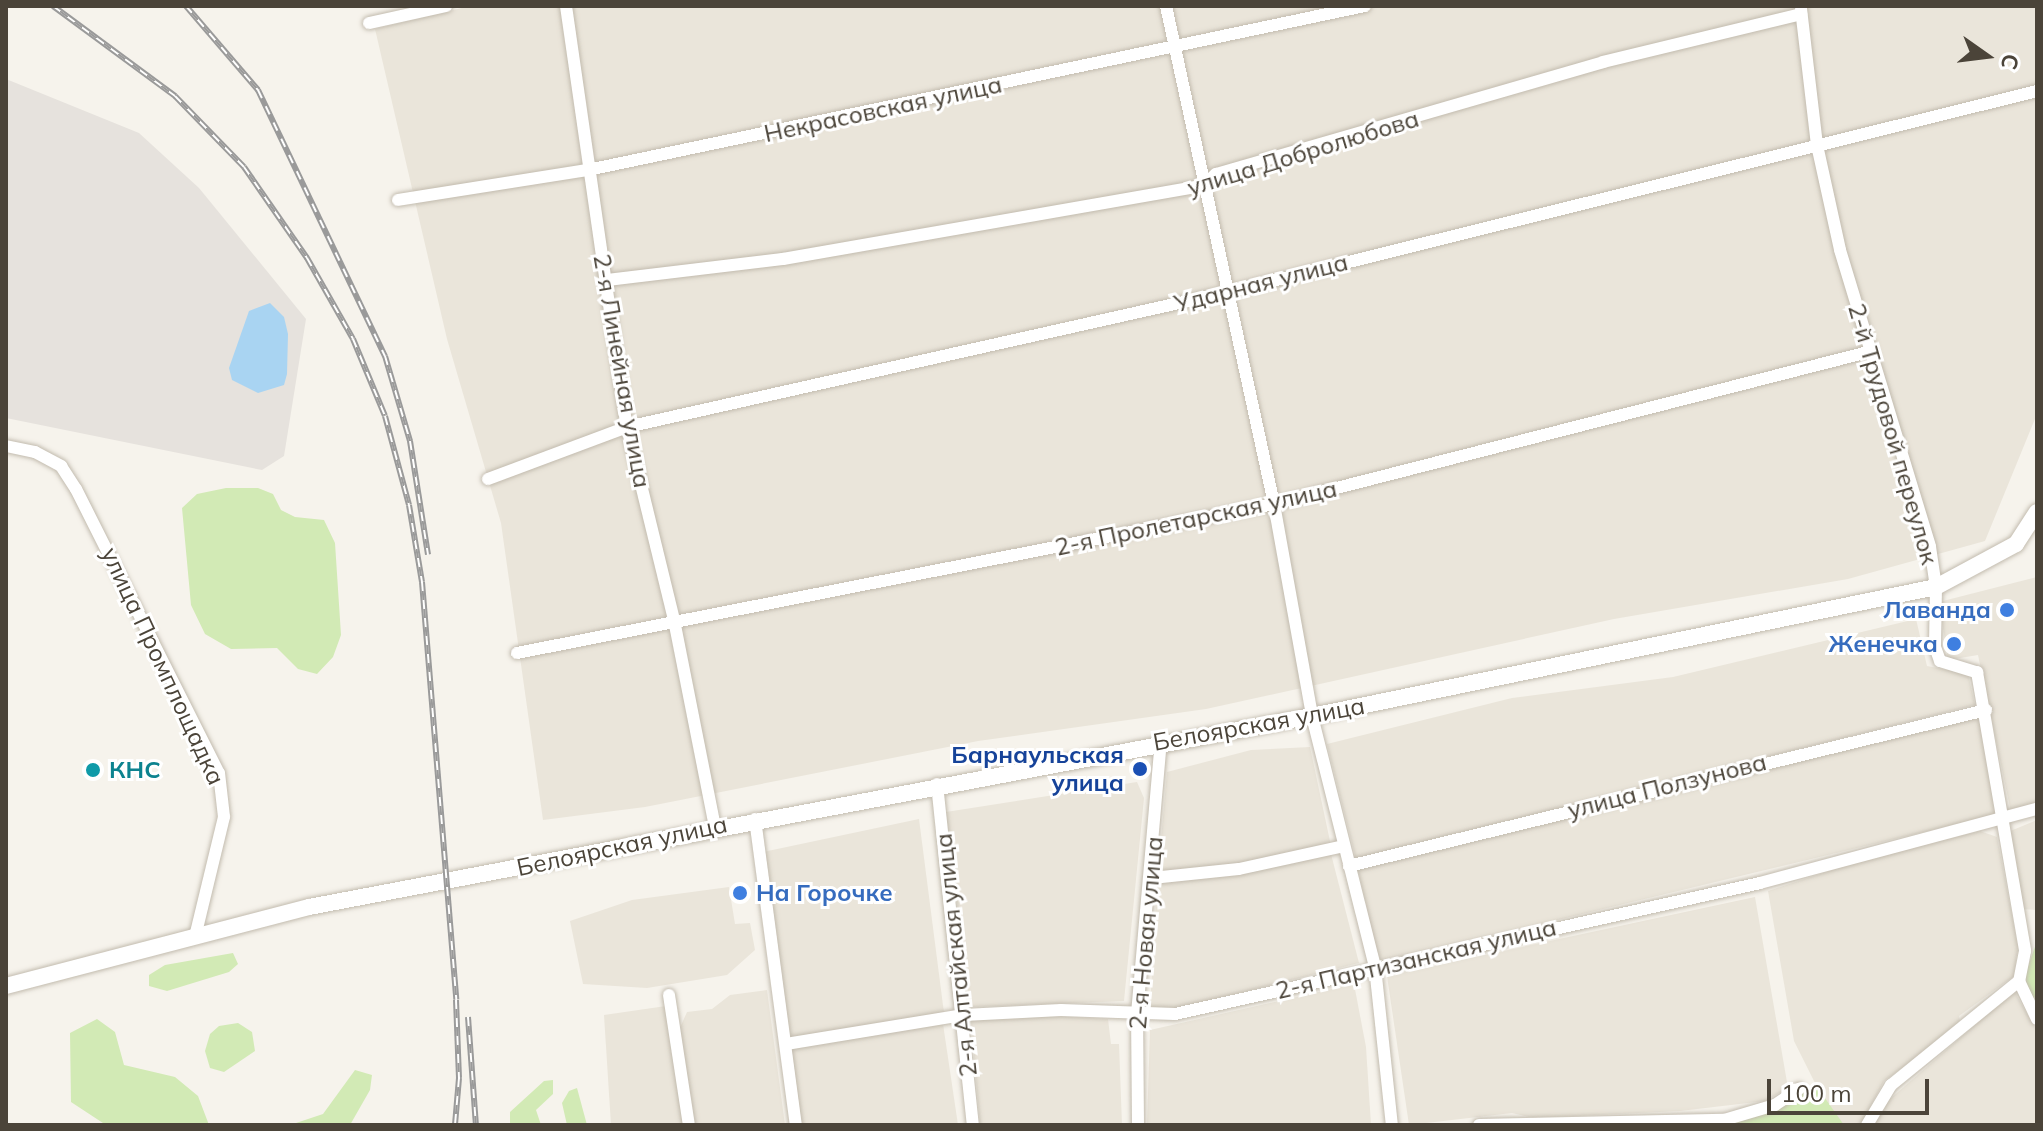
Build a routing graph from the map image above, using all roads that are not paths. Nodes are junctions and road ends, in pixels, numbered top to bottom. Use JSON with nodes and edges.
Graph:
{"nodes":[{"id":1,"x":446,"y":6,"type":"edge"},
{"id":2,"x":566,"y":6,"type":"edge"},
{"id":3,"x":1166,"y":6,"type":"edge"},
{"id":4,"x":1365,"y":6,"type":"edge"},
{"id":5,"x":1801,"y":10,"type":"edge"},
{"id":6,"x":369,"y":23,"type":"dead end"},
{"id":7,"x":1174,"y":48,"type":"junction"},
{"id":8,"x":2037,"y":91,"type":"edge"},
{"id":9,"x":1817,"y":145,"type":"junction"},
{"id":10,"x":588,"y":170,"type":"junction"},
{"id":11,"x":1203,"y":186,"type":"junction"},
{"id":12,"x":398,"y":200,"type":"dead end"},
{"id":13,"x":607,"y":280,"type":"junction"},
{"id":14,"x":1228,"y":292,"type":"junction"},
{"id":15,"x":1868,"y":352,"type":"junction"},
{"id":16,"x":627,"y":427,"type":"junction"},
{"id":17,"x":6,"y":446,"type":"edge"},
{"id":18,"x":488,"y":479,"type":"dead end"},
{"id":19,"x":1274,"y":504,"type":"junction"},
{"id":20,"x":2037,"y":512,"type":"edge"},
{"id":21,"x":1936,"y":587,"type":"junction"},
{"id":22,"x":674,"y":620,"type":"junction"},
{"id":23,"x":517,"y":653,"type":"dead end"},
{"id":24,"x":1986,"y":710,"type":"junction"},
{"id":25,"x":1312,"y":716,"type":"junction"},
{"id":26,"x":1161,"y":741,"type":"junction"},
{"id":27,"x":937,"y":784,"type":"junction"},
{"id":28,"x":2037,"y":809,"type":"edge"},
{"id":29,"x":2003,"y":818,"type":"junction"},
{"id":30,"x":755,"y":819,"type":"junction"},
{"id":31,"x":715,"y":827,"type":"junction"},
{"id":32,"x":1344,"y":846,"type":"junction"},
{"id":33,"x":1349,"y":866,"type":"junction"},
{"id":34,"x":1152,"y":878,"type":"junction"},
{"id":35,"x":196,"y":933,"type":"junction"},
{"id":36,"x":1375,"y":967,"type":"junction"},
{"id":37,"x":2019,"y":981,"type":"junction"},
{"id":38,"x":6,"y":986,"type":"edge"},
{"id":39,"x":669,"y":995,"type":"dead end"},
{"id":40,"x":1137,"y":1014,"type":"junction"},
{"id":41,"x":964,"y":1015,"type":"junction"},
{"id":42,"x":2037,"y":1019,"type":"edge"},
{"id":43,"x":786,"y":1044,"type":"junction"},
{"id":44,"x":1799,"y":1089,"type":"dead end"},
{"id":45,"x":689,"y":1125,"type":"edge"},
{"id":46,"x":796,"y":1125,"type":"edge"},
{"id":47,"x":973,"y":1125,"type":"edge"},
{"id":48,"x":1138,"y":1125,"type":"edge"},
{"id":49,"x":1392,"y":1125,"type":"edge"},
{"id":50,"x":1479,"y":1125,"type":"edge"},
{"id":51,"x":1867,"y":1125,"type":"edge"}],
"edges":[{"from":1,"to":6,"type":"street"},
{"from":2,"to":10,"type":"street","name":"2-я Линейная улица"},
{"from":3,"to":7,"type":"street"},
{"from":4,"to":7,"type":"street","name":"Некрасовская улица"},
{"from":5,"to":9,"type":"street","name":"2-й Трудовой переулок"},
{"from":5,"to":11,"type":"street","name":"улица Добролюбова"},
{"from":7,"to":10,"type":"street","name":"Некрасовская улица"},
{"from":7,"to":11,"type":"street"},
{"from":8,"to":9,"type":"street","name":"Ударная улица"},
{"from":9,"to":14,"type":"street","name":"Ударная улица"},
{"from":9,"to":15,"type":"street","name":"2-й Трудовой переулок"},
{"from":10,"to":12,"type":"street","name":"Некрасовская улица"},
{"from":10,"to":13,"type":"street","name":"2-я Линейная улица"},
{"from":11,"to":13,"type":"street","name":"улица Добролюбова"},
{"from":11,"to":14,"type":"street"},
{"from":13,"to":16,"type":"street","name":"2-я Линейная улица"},
{"from":14,"to":16,"type":"street","name":"Ударная улица"},
{"from":14,"to":19,"type":"street"},
{"from":15,"to":19,"type":"street","name":"2-я Пролетарская улица"},
{"from":15,"to":21,"type":"street","name":"2-й Трудовой переулок"},
{"from":16,"to":18,"type":"street","name":"Ударная улица"},
{"from":16,"to":22,"type":"street","name":"2-я Линейная улица"},
{"from":17,"to":35,"type":"street","name":"улица Промплощадка"},
{"from":19,"to":22,"type":"street","name":"2-я Пролетарская улица"},
{"from":19,"to":25,"type":"street"},
{"from":20,"to":21,"type":"street","name":"Белоярская улица"},
{"from":21,"to":24,"type":"street","name":"2-й Трудовой переулок"},
{"from":21,"to":25,"type":"street","name":"Белоярская улица"},
{"from":22,"to":23,"type":"street","name":"2-я Пролетарская улица"},
{"from":22,"to":31,"type":"street","name":"2-я Линейная улица"},
{"from":24,"to":29,"type":"street","name":"2-й Трудовой переулок"},
{"from":24,"to":33,"type":"street","name":"улица Ползунова"},
{"from":25,"to":26,"type":"street","name":"Белоярская улица"},
{"from":25,"to":32,"type":"street"},
{"from":26,"to":27,"type":"street","name":"Белоярская улица"},
{"from":26,"to":34,"type":"street","name":"2-я Новая улица"},
{"from":27,"to":30,"type":"street","name":"Белоярская улица"},
{"from":27,"to":41,"type":"street","name":"2-я Алтайская улица"},
{"from":28,"to":29,"type":"street","name":"2-я Партизанская улица"},
{"from":29,"to":36,"type":"street","name":"2-я Партизанская улица"},
{"from":29,"to":37,"type":"street","name":"2-й Трудовой переулок"},
{"from":30,"to":31,"type":"street","name":"Белоярская улица"},
{"from":30,"to":43,"type":"street"},
{"from":31,"to":35,"type":"street","name":"Белоярская улица"},
{"from":32,"to":33,"type":"street"},
{"from":32,"to":34,"type":"street"},
{"from":33,"to":36,"type":"street"},
{"from":34,"to":40,"type":"street","name":"2-я Новая улица"},
{"from":35,"to":38,"type":"street"},
{"from":36,"to":40,"type":"street","name":"2-я Партизанская улица"},
{"from":36,"to":49,"type":"street"},
{"from":37,"to":42,"type":"street"},
{"from":37,"to":51,"type":"street"},
{"from":39,"to":45,"type":"street"},
{"from":40,"to":41,"type":"street","name":"2-я Партизанская улица"},
{"from":40,"to":48,"type":"street","name":"2-я Новая улица"},
{"from":41,"to":43,"type":"street","name":"2-я Партизанская улица"},
{"from":41,"to":47,"type":"street","name":"2-я Алтайская улица"},
{"from":43,"to":46,"type":"street"},
{"from":44,"to":50,"type":"street"}]}
